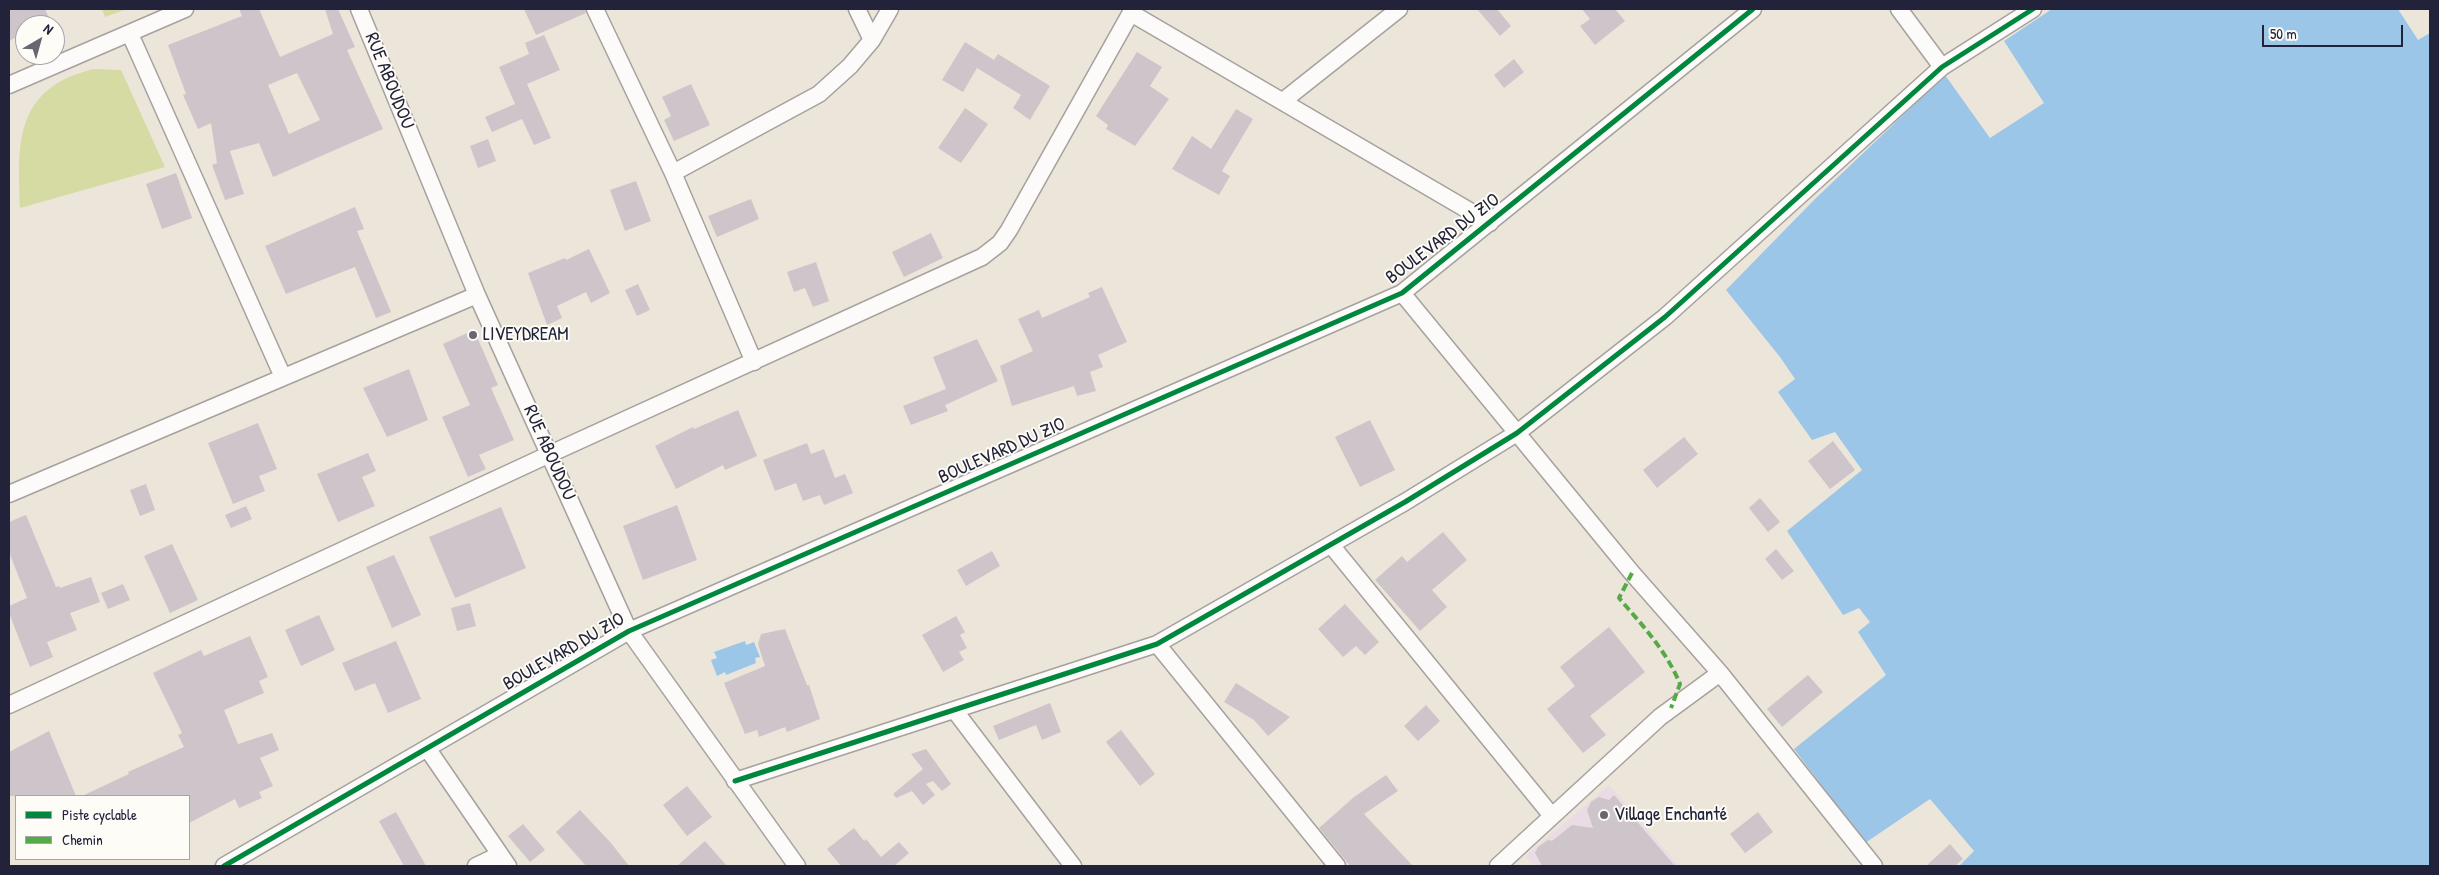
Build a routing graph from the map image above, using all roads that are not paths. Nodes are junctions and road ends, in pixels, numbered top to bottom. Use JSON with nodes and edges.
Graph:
{"nodes":[{"id":1,"x":185,"y":9,"type":"edge"},
{"id":2,"x":359,"y":9,"type":"edge"},
{"id":3,"x":595,"y":9,"type":"edge"},
{"id":4,"x":857,"y":9,"type":"edge"},
{"id":5,"x":890,"y":9,"type":"edge"},
{"id":6,"x":1399,"y":9,"type":"edge"},
{"id":7,"x":1753,"y":9,"type":"edge"},
{"id":8,"x":1899,"y":9,"type":"edge"},
{"id":9,"x":2033,"y":9,"type":"edge"},
{"id":10,"x":1132,"y":11,"type":"edge"},
{"id":11,"x":130,"y":34,"type":"junction"},
{"id":12,"x":872,"y":40,"type":"junction"},
{"id":13,"x":1942,"y":68,"type":"junction"},
{"id":14,"x":9,"y":85,"type":"edge"},
{"id":15,"x":1283,"y":101,"type":"junction"},
{"id":16,"x":673,"y":173,"type":"junction"},
{"id":17,"x":1490,"y":223,"type":"junction"},
{"id":18,"x":1402,"y":293,"type":"junction"},
{"id":19,"x":477,"y":296,"type":"junction"},
{"id":20,"x":754,"y":362,"type":"junction"},
{"id":21,"x":283,"y":377,"type":"junction"},
{"id":22,"x":1517,"y":433,"type":"junction"},
{"id":23,"x":550,"y":454,"type":"junction"},
{"id":24,"x":9,"y":494,"type":"edge"},
{"id":25,"x":1331,"y":545,"type":"junction"},
{"id":26,"x":629,"y":630,"type":"junction"},
{"id":27,"x":1157,"y":644,"type":"junction"},
{"id":28,"x":1720,"y":673,"type":"junction"},
{"id":29,"x":9,"y":705,"type":"edge"},
{"id":30,"x":955,"y":711,"type":"junction"},
{"id":31,"x":427,"y":748,"type":"junction"},
{"id":32,"x":735,"y":781,"type":"junction"},
{"id":33,"x":1552,"y":816,"type":"junction"},
{"id":34,"x":254,"y":859,"type":"edge"},
{"id":35,"x":503,"y":860,"type":"edge"},
{"id":36,"x":224,"y":866,"type":"edge"},
{"id":37,"x":476,"y":866,"type":"edge"},
{"id":38,"x":797,"y":866,"type":"edge"},
{"id":39,"x":1073,"y":866,"type":"edge"},
{"id":40,"x":1337,"y":866,"type":"edge"},
{"id":41,"x":1498,"y":866,"type":"edge"},
{"id":42,"x":1874,"y":866,"type":"edge"}],
"edges":[{"from":1,"to":11,"type":"street"},
{"from":2,"to":19,"type":"street","name":"RUE ABOUDOU"},
{"from":3,"to":16,"type":"street"},
{"from":4,"to":12,"type":"street"},
{"from":5,"to":12,"type":"street"},
{"from":6,"to":15,"type":"street"},
{"from":7,"to":17,"type":"street","name":"BOULEVARD DU ZIO"},
{"from":8,"to":13,"type":"street"},
{"from":9,"to":13,"type":"street"},
{"from":10,"to":15,"type":"street"},
{"from":10,"to":20,"type":"street"},
{"from":11,"to":14,"type":"street"},
{"from":11,"to":21,"type":"street"},
{"from":12,"to":16,"type":"street"},
{"from":13,"to":22,"type":"street"},
{"from":15,"to":17,"type":"street"},
{"from":16,"to":20,"type":"street"},
{"from":17,"to":18,"type":"street","name":"BOULEVARD DU ZIO"},
{"from":18,"to":22,"type":"street"},
{"from":18,"to":26,"type":"street","name":"BOULEVARD DU ZIO"},
{"from":19,"to":21,"type":"street"},
{"from":19,"to":23,"type":"street","name":"RUE ABOUDOU"},
{"from":20,"to":23,"type":"street"},
{"from":21,"to":24,"type":"street"},
{"from":22,"to":25,"type":"street"},
{"from":22,"to":28,"type":"street"},
{"from":23,"to":26,"type":"street","name":"RUE ABOUDOU"},
{"from":23,"to":29,"type":"street"},
{"from":25,"to":27,"type":"street"},
{"from":25,"to":33,"type":"street"},
{"from":26,"to":31,"type":"street","name":"BOULEVARD DU ZIO"},
{"from":26,"to":32,"type":"street","name":"RUE ABOUDOU"},
{"from":27,"to":30,"type":"street"},
{"from":27,"to":40,"type":"street"},
{"from":28,"to":33,"type":"street"},
{"from":28,"to":42,"type":"street"},
{"from":30,"to":32,"type":"street"},
{"from":30,"to":39,"type":"street"},
{"from":31,"to":34,"type":"street","name":"BOULEVARD DU ZIO"},
{"from":31,"to":35,"type":"street"},
{"from":32,"to":38,"type":"street","name":"RUE ABOUDOU"},
{"from":33,"to":41,"type":"street"},
{"from":34,"to":36,"type":"street","name":"BOULEVARD DU ZIO"},
{"from":35,"to":37,"type":"street"}]}
